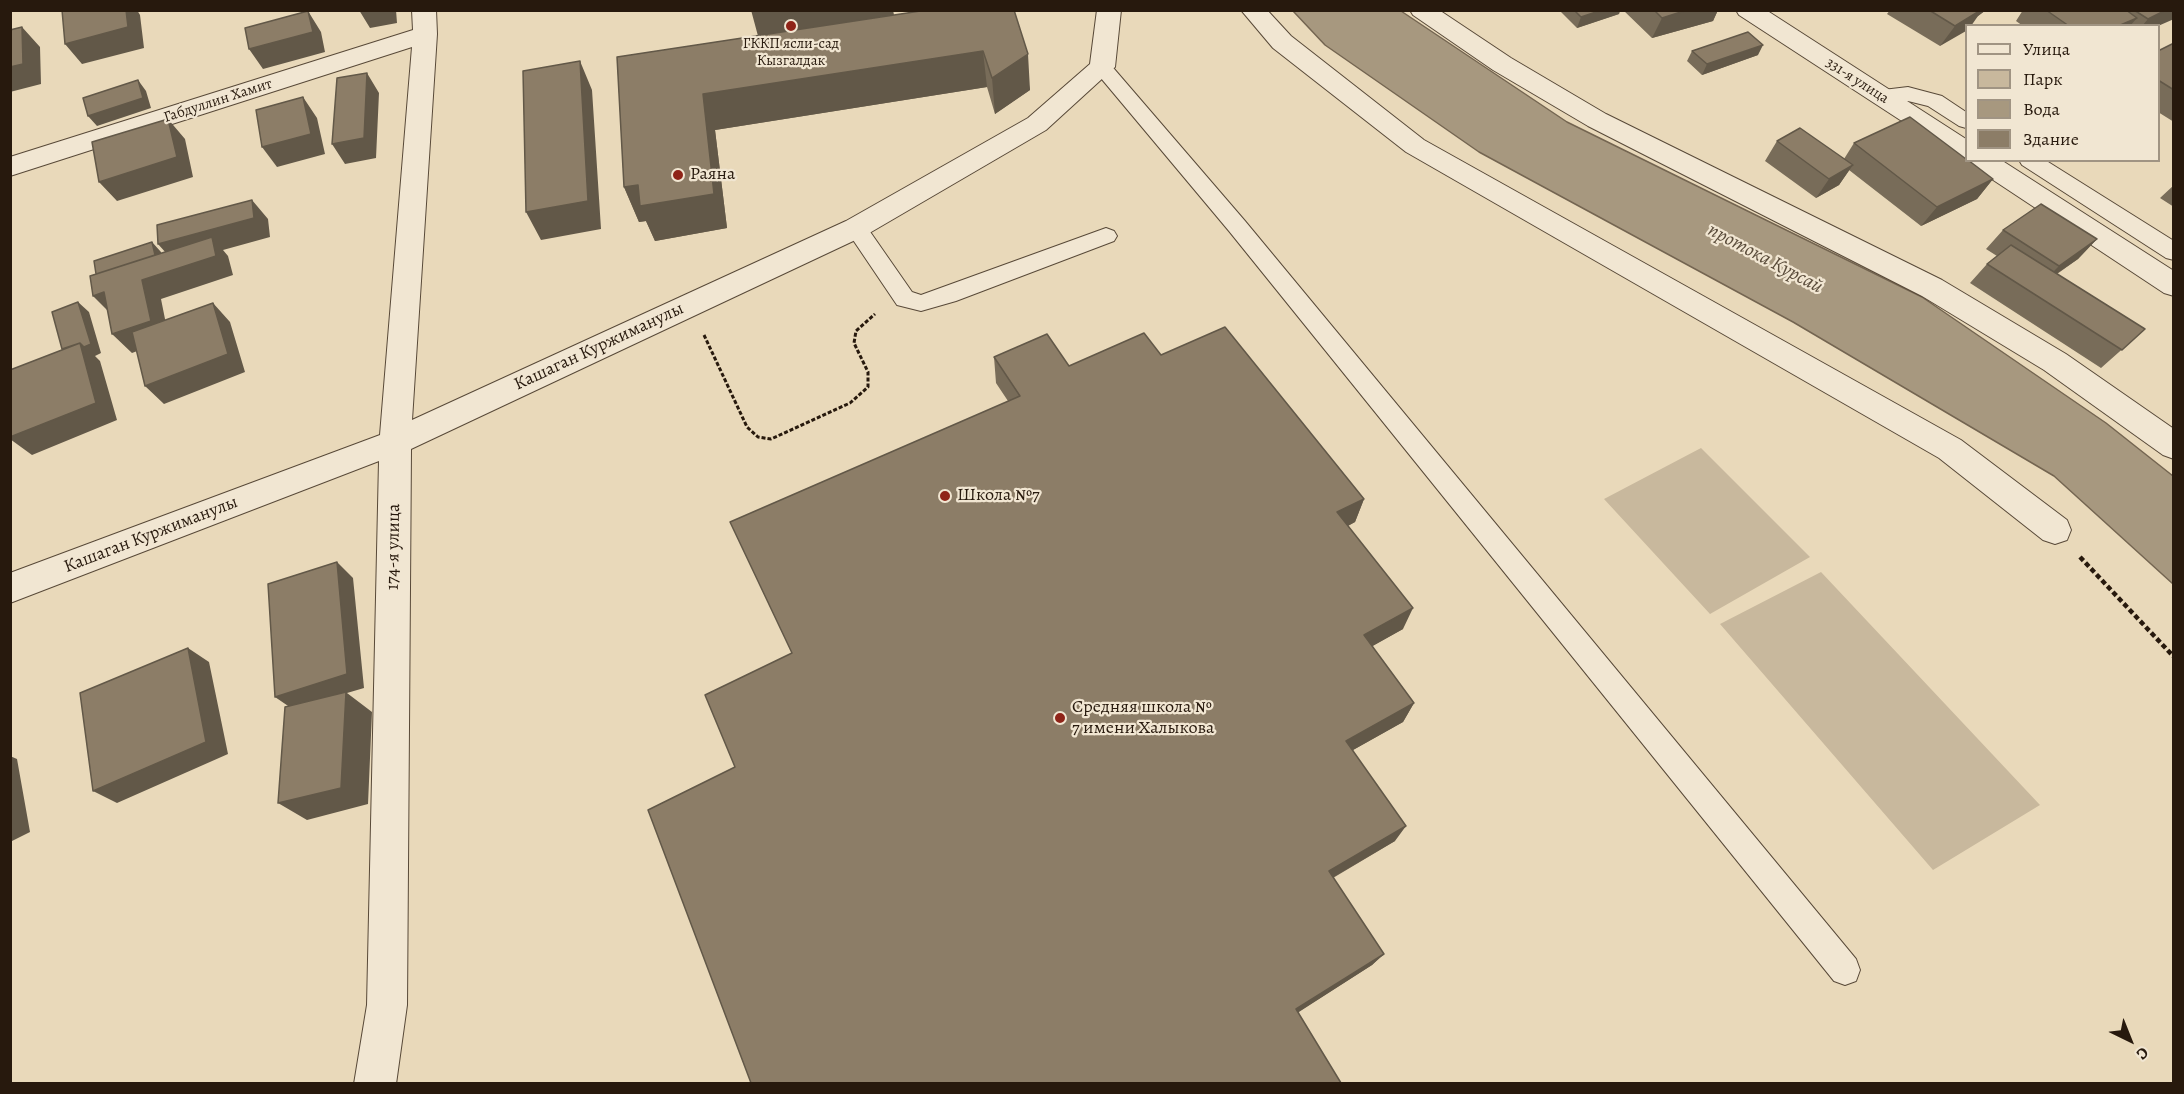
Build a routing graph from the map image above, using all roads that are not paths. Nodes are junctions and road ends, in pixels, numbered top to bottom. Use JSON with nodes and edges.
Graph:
{"nodes":[{"id":1,"x":1109,"y":10,"type":"edge"},
{"id":2,"x":1253,"y":10,"type":"edge"},
{"id":3,"x":1422,"y":10,"type":"edge"},
{"id":4,"x":1748,"y":10,"type":"edge"},
{"id":5,"x":424,"y":22,"type":"edge"},
{"id":6,"x":1102,"y":67,"type":"junction"},
{"id":7,"x":1883,"y":97,"type":"junction"},
{"id":8,"x":1965,"y":120,"type":"edge"},
{"id":9,"x":1965,"y":150,"type":"edge"},
{"id":10,"x":1984,"y":162,"type":"edge"},
{"id":11,"x":2032,"y":162,"type":"edge"},
{"id":12,"x":10,"y":167,"type":"edge"},
{"id":13,"x":856,"y":228,"type":"junction"},
{"id":14,"x":1106,"y":236,"type":"dead end"},
{"id":15,"x":2174,"y":252,"type":"edge"},
{"id":16,"x":2171,"y":280,"type":"edge"},
{"id":17,"x":395,"y":442,"type":"junction"},
{"id":18,"x":2174,"y":446,"type":"edge"},
{"id":19,"x":2055,"y":530,"type":"road end"},
{"id":20,"x":10,"y":588,"type":"edge"},
{"id":21,"x":1845,"y":969,"type":"dead end"},
{"id":22,"x":375,"y":1083,"type":"edge"}],
"edges":[{"from":1,"to":6,"type":"street"},
{"from":2,"to":19,"type":"street"},
{"from":3,"to":18,"type":"street"},
{"from":4,"to":7,"type":"street","name":"331-я улица"},
{"from":5,"to":12,"type":"street","name":"Габдуллин Хамит"},
{"from":5,"to":17,"type":"street","name":"174-я улица"},
{"from":6,"to":13,"type":"street","name":"Кашаган Куржиманулы"},
{"from":6,"to":21,"type":"lane"},
{"from":7,"to":8,"type":"lane"},
{"from":7,"to":9,"type":"street","name":"331-я улица"},
{"from":10,"to":16,"type":"street"},
{"from":11,"to":15,"type":"lane"},
{"from":13,"to":14,"type":"lane"},
{"from":13,"to":17,"type":"street","name":"Кашаган Куржиманулы"},
{"from":17,"to":20,"type":"street","name":"Кашаган Куржиманулы"},
{"from":17,"to":22,"type":"street","name":"174-я улица"}]}
